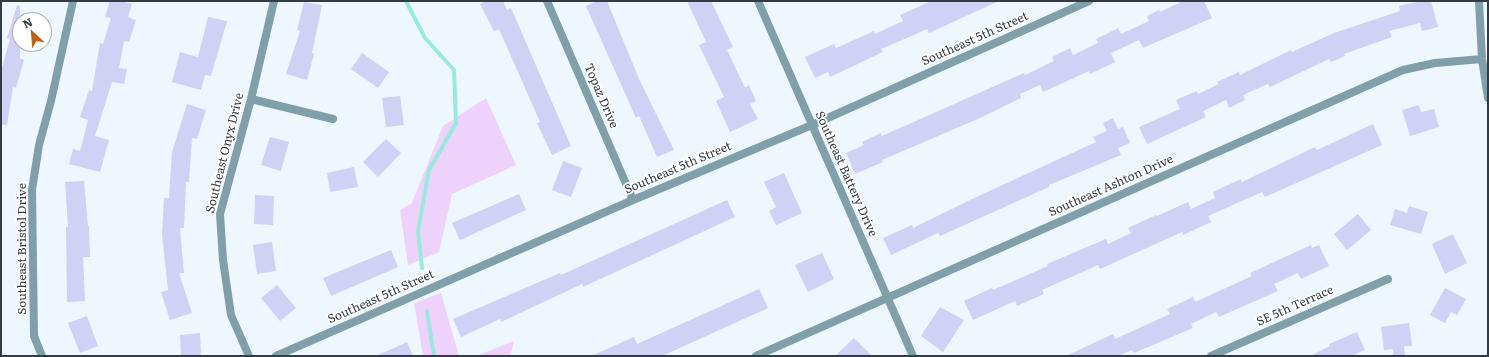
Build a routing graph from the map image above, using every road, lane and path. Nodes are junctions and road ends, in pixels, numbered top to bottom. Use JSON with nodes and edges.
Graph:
{"nodes":[{"id":1,"x":73,"y":1,"type":"edge"},
{"id":2,"x":274,"y":1,"type":"edge"},
{"id":3,"x":547,"y":1,"type":"edge"},
{"id":4,"x":758,"y":1,"type":"edge"},
{"id":5,"x":1089,"y":1,"type":"edge"},
{"id":6,"x":1479,"y":1,"type":"edge"},
{"id":7,"x":1482,"y":59,"type":"junction"},
{"id":8,"x":1488,"y":98,"type":"edge"},
{"id":9,"x":251,"y":99,"type":"junction"},
{"id":10,"x":333,"y":118,"type":"dead end"},
{"id":11,"x":812,"y":125,"type":"junction"},
{"id":12,"x":633,"y":200,"type":"junction"},
{"id":13,"x":1388,"y":279,"type":"dead end"},
{"id":14,"x":887,"y":298,"type":"junction"},
{"id":15,"x":42,"y":356,"type":"edge"},
{"id":16,"x":249,"y":356,"type":"edge"},
{"id":17,"x":276,"y":356,"type":"edge"},
{"id":18,"x":756,"y":356,"type":"edge"},
{"id":19,"x":913,"y":356,"type":"edge"},
{"id":20,"x":1211,"y":356,"type":"edge"}],
"edges":[{"from":1,"to":15,"type":"street","name":"Southeast Bristol Drive"},
{"from":2,"to":9,"type":"street","name":"Southeast Onyx Drive"},
{"from":3,"to":12,"type":"street","name":"Topaz Drive"},
{"from":4,"to":11,"type":"street","name":"Southeast Battery Drive"},
{"from":5,"to":11,"type":"street","name":"Southeast 5th Street"},
{"from":6,"to":7,"type":"street"},
{"from":7,"to":8,"type":"street"},
{"from":7,"to":14,"type":"street","name":"Southeast Ashton Drive"},
{"from":9,"to":10,"type":"street"},
{"from":9,"to":16,"type":"street","name":"Southeast Onyx Drive"},
{"from":11,"to":12,"type":"street","name":"Southeast 5th Street"},
{"from":11,"to":14,"type":"street","name":"Southeast Battery Drive"},
{"from":12,"to":17,"type":"street","name":"Southeast 5th Street"},
{"from":13,"to":20,"type":"street","name":"SE 5th Terrace"},
{"from":14,"to":18,"type":"street","name":"Southeast Ashton Drive"},
{"from":14,"to":19,"type":"street","name":"Southeast Battery Drive"}]}
